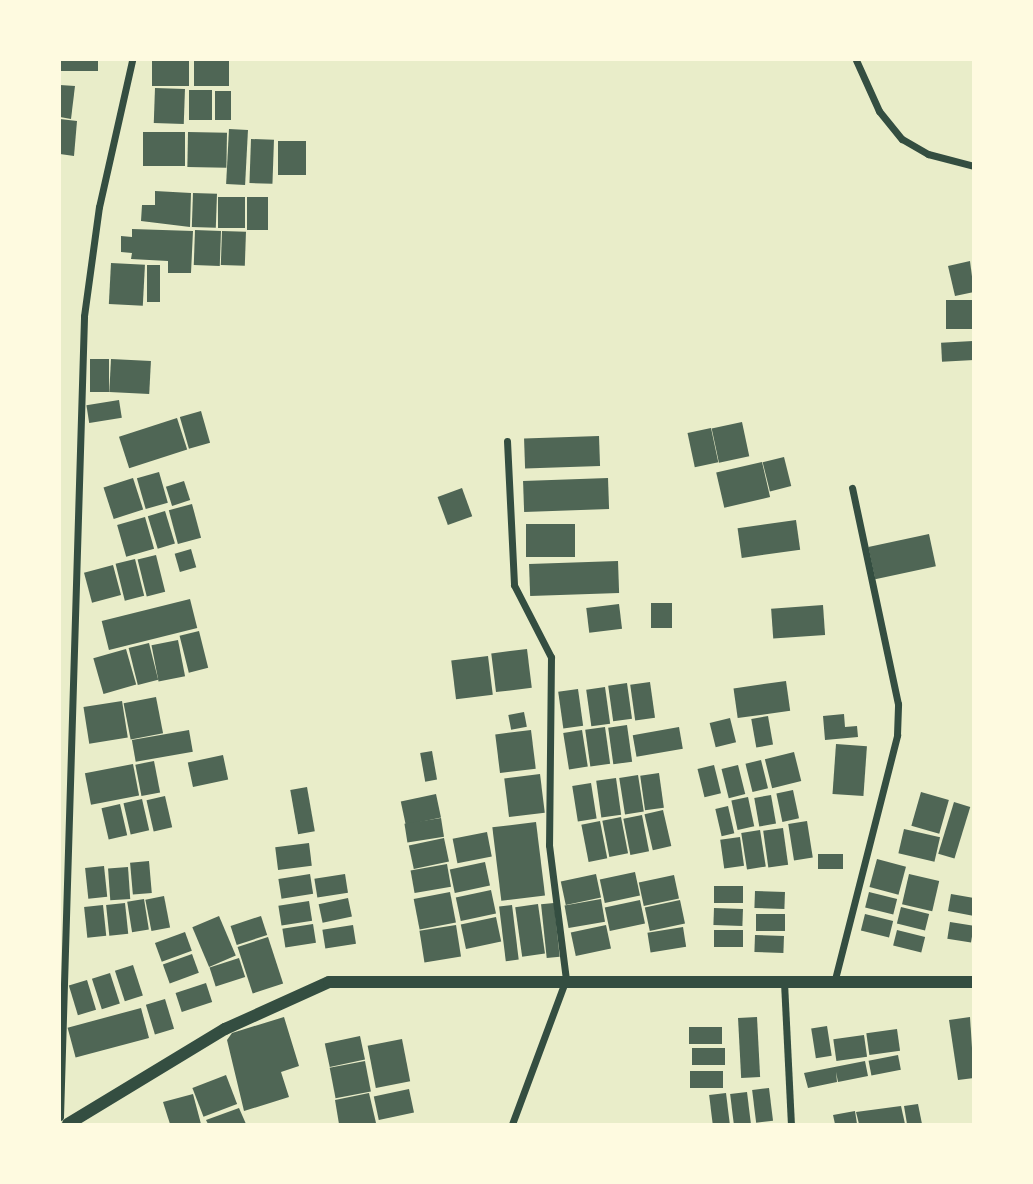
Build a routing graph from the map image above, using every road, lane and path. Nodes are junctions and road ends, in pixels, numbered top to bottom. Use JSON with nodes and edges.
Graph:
{"nodes":[{"id":1,"x":132,"y":60,"type":"edge"},
{"id":2,"x":856,"y":60,"type":"edge"},
{"id":3,"x":974,"y":166,"type":"edge"},
{"id":4,"x":507,"y":441,"type":"dead end"},
{"id":5,"x":852,"y":488,"type":"dead end"},
{"id":6,"x":566,"y":979,"type":"junction"},
{"id":7,"x":783,"y":981,"type":"junction"},
{"id":8,"x":974,"y":982,"type":"edge"},
{"id":9,"x":834,"y":984,"type":"junction"},
{"id":10,"x":60,"y":1117,"type":"edge"},
{"id":11,"x":68,"y":1125,"type":"edge"},
{"id":12,"x":512,"y":1125,"type":"edge"},
{"id":13,"x":792,"y":1125,"type":"edge"}],
"edges":[{"from":1,"to":10,"type":"street"},
{"from":2,"to":3,"type":"street"},
{"from":4,"to":6,"type":"street"},
{"from":5,"to":9,"type":"street"},
{"from":6,"to":7,"type":"street"},
{"from":6,"to":11,"type":"street"},
{"from":6,"to":12,"type":"street"},
{"from":7,"to":9,"type":"street"},
{"from":7,"to":13,"type":"street"},
{"from":8,"to":9,"type":"street"}]}
